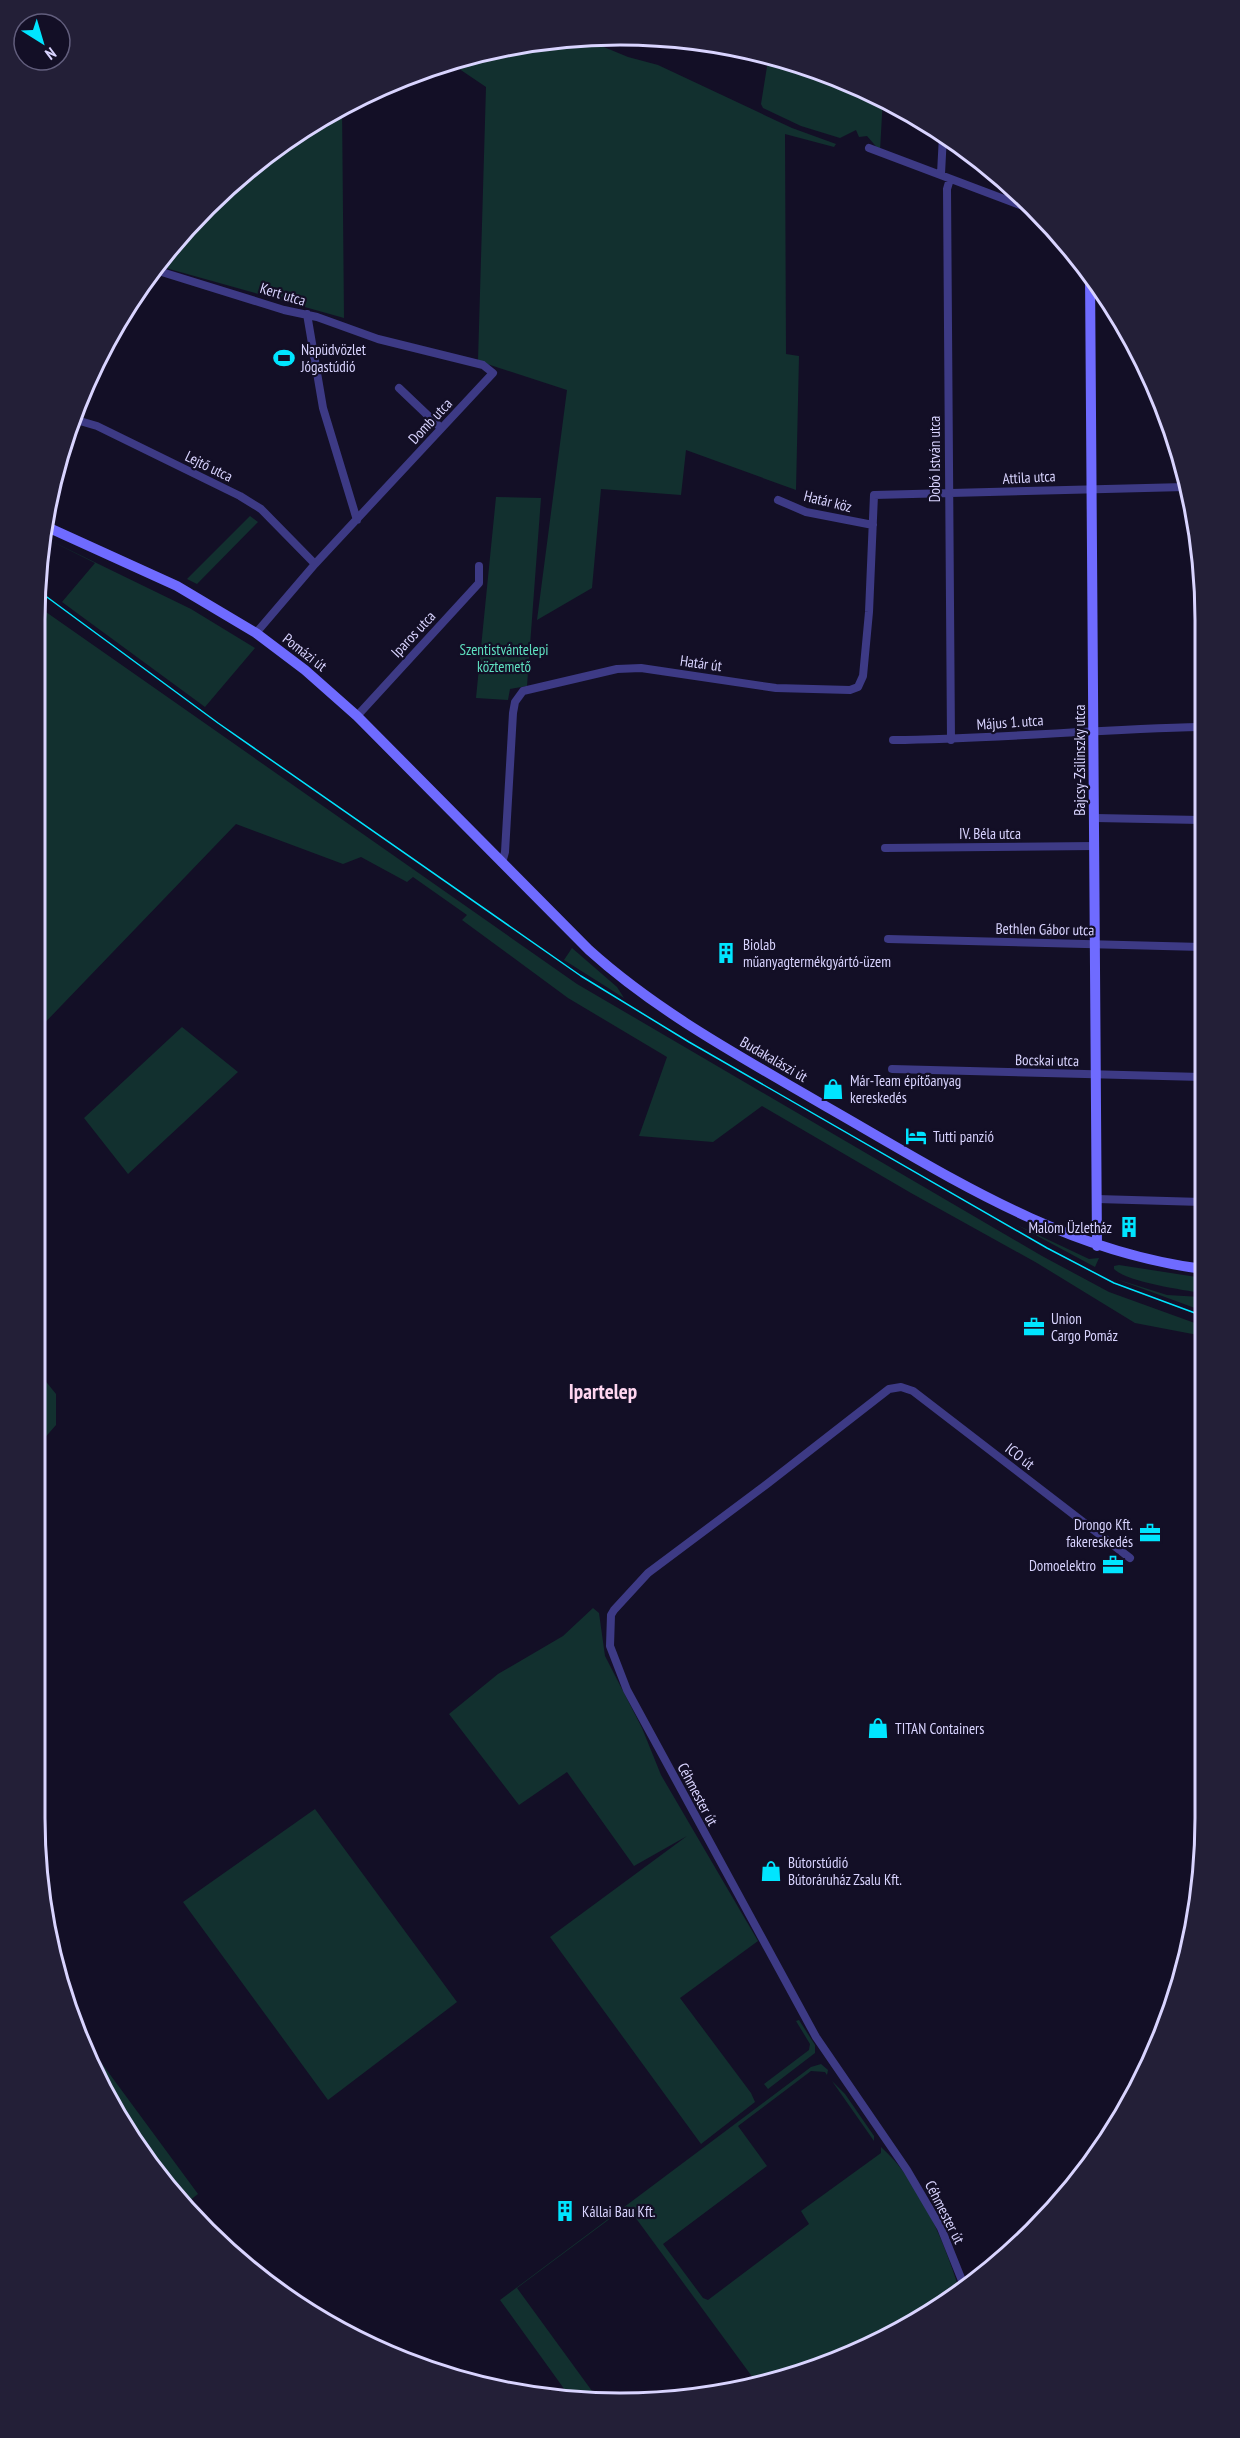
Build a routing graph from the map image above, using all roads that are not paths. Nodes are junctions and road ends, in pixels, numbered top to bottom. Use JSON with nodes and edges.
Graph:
{"nodes":[{"id":1,"x":943,"y":144,"type":"edge"},
{"id":2,"x":869,"y":148,"type":"dead end"},
{"id":3,"x":941,"y":174,"type":"junction"},
{"id":4,"x":950,"y":179,"type":"junction"},
{"id":5,"x":1016,"y":203,"type":"edge"},
{"id":6,"x":162,"y":272,"type":"edge"},
{"id":7,"x":1090,"y":290,"type":"edge"},
{"id":8,"x":307,"y":314,"type":"junction"},
{"id":9,"x":399,"y":388,"type":"dead end"},
{"id":10,"x":81,"y":421,"type":"edge"},
{"id":11,"x":441,"y":428,"type":"junction"},
{"id":12,"x":1092,"y":487,"type":"junction"},
{"id":13,"x":1179,"y":487,"type":"edge"},
{"id":14,"x":874,"y":495,"type":"joint"},
{"id":15,"x":947,"y":495,"type":"junction"},
{"id":16,"x":778,"y":500,"type":"dead end"},
{"id":17,"x":357,"y":520,"type":"junction"},
{"id":18,"x":873,"y":525,"type":"junction"},
{"id":19,"x":53,"y":529,"type":"edge"},
{"id":20,"x":315,"y":564,"type":"junction"},
{"id":21,"x":479,"y":566,"type":"dead end"},
{"id":22,"x":256,"y":633,"type":"junction"},
{"id":23,"x":357,"y":716,"type":"junction"},
{"id":24,"x":1195,"y":727,"type":"edge"},
{"id":25,"x":1094,"y":729,"type":"junction"},
{"id":26,"x":893,"y":740,"type":"dead end"},
{"id":27,"x":951,"y":740,"type":"junction"},
{"id":28,"x":1095,"y":818,"type":"junction"},
{"id":29,"x":1195,"y":820,"type":"edge"},
{"id":30,"x":1095,"y":846,"type":"junction"},
{"id":31,"x":885,"y":848,"type":"dead end"},
{"id":32,"x":502,"y":863,"type":"junction"},
{"id":33,"x":888,"y":939,"type":"dead end"},
{"id":34,"x":1094,"y":943,"type":"junction"},
{"id":35,"x":1195,"y":947,"type":"edge"},
{"id":36,"x":892,"y":1069,"type":"dead end"},
{"id":37,"x":1096,"y":1074,"type":"junction"},
{"id":38,"x":1195,"y":1077,"type":"edge"},
{"id":39,"x":1097,"y":1199,"type":"junction"},
{"id":40,"x":1195,"y":1202,"type":"edge"},
{"id":41,"x":1097,"y":1246,"type":"junction"},
{"id":42,"x":1195,"y":1268,"type":"edge"},
{"id":43,"x":889,"y":1389,"type":"joint"},
{"id":44,"x":1130,"y":1558,"type":"dead end"},
{"id":45,"x":962,"y":2280,"type":"edge"}],
"edges":[{"from":1,"to":3,"type":"street"},
{"from":2,"to":3,"type":"street"},
{"from":3,"to":4,"type":"street"},
{"from":4,"to":5,"type":"street"},
{"from":4,"to":15,"type":"street","name":"Dobó István utca"},
{"from":6,"to":8,"type":"street","name":"Kert utca"},
{"from":7,"to":12,"type":"main road","name":"Bajcsy-Zsilinszky utca"},
{"from":8,"to":11,"type":"street","name":"Domb utca"},
{"from":8,"to":17,"type":"street","name":"Kert utca"},
{"from":9,"to":11,"type":"street"},
{"from":10,"to":20,"type":"street","name":"Lejtő utca"},
{"from":11,"to":17,"type":"street","name":"Domb utca"},
{"from":12,"to":13,"type":"street","name":"Attila utca"},
{"from":12,"to":15,"type":"street","name":"Attila utca"},
{"from":12,"to":25,"type":"main road","name":"Bajcsy-Zsilinszky utca"},
{"from":14,"to":15,"type":"street","name":"Attila utca"},
{"from":14,"to":18,"type":"street","name":"Határ út"},
{"from":15,"to":27,"type":"street","name":"Dobó István utca"},
{"from":16,"to":18,"type":"street","name":"Határ köz"},
{"from":17,"to":20,"type":"street","name":"Domb utca"},
{"from":18,"to":32,"type":"street","name":"Határ út"},
{"from":19,"to":22,"type":"main road","name":"Pomázi út"},
{"from":20,"to":22,"type":"street","name":"Domb utca"},
{"from":21,"to":23,"type":"street","name":"Iparos utca"},
{"from":22,"to":23,"type":"main road","name":"Pomázi út"},
{"from":23,"to":32,"type":"main road","name":"Pomázi út"},
{"from":24,"to":25,"type":"street","name":"Május 1. utca"},
{"from":25,"to":27,"type":"street","name":"Május 1. utca"},
{"from":25,"to":28,"type":"main road","name":"Bajcsy-Zsilinszky utca"},
{"from":26,"to":27,"type":"street","name":"Május 1. utca"},
{"from":28,"to":29,"type":"street"},
{"from":28,"to":30,"type":"main road","name":"Bajcsy-Zsilinszky utca"},
{"from":30,"to":31,"type":"street","name":"IV. Béla utca"},
{"from":30,"to":34,"type":"main road","name":"Bajcsy-Zsilinszky utca"},
{"from":32,"to":41,"type":"main road","name":"Budakalászi út"},
{"from":33,"to":34,"type":"street","name":"Bethlen Gábor utca"},
{"from":34,"to":35,"type":"street","name":"Bethlen Gábor utca"},
{"from":34,"to":37,"type":"main road","name":"Bajcsy-Zsilinszky utca"},
{"from":36,"to":37,"type":"street","name":"Bocskai utca"},
{"from":37,"to":38,"type":"street","name":"Bocskai utca"},
{"from":37,"to":39,"type":"main road","name":"Bajcsy-Zsilinszky utca"},
{"from":39,"to":40,"type":"street"},
{"from":39,"to":41,"type":"main road","name":"Bajcsy-Zsilinszky utca"},
{"from":41,"to":42,"type":"main road","name":"Budakalászi út"},
{"from":43,"to":44,"type":"street","name":"ICO út"},
{"from":43,"to":45,"type":"street","name":"Céhmester út"}]}
